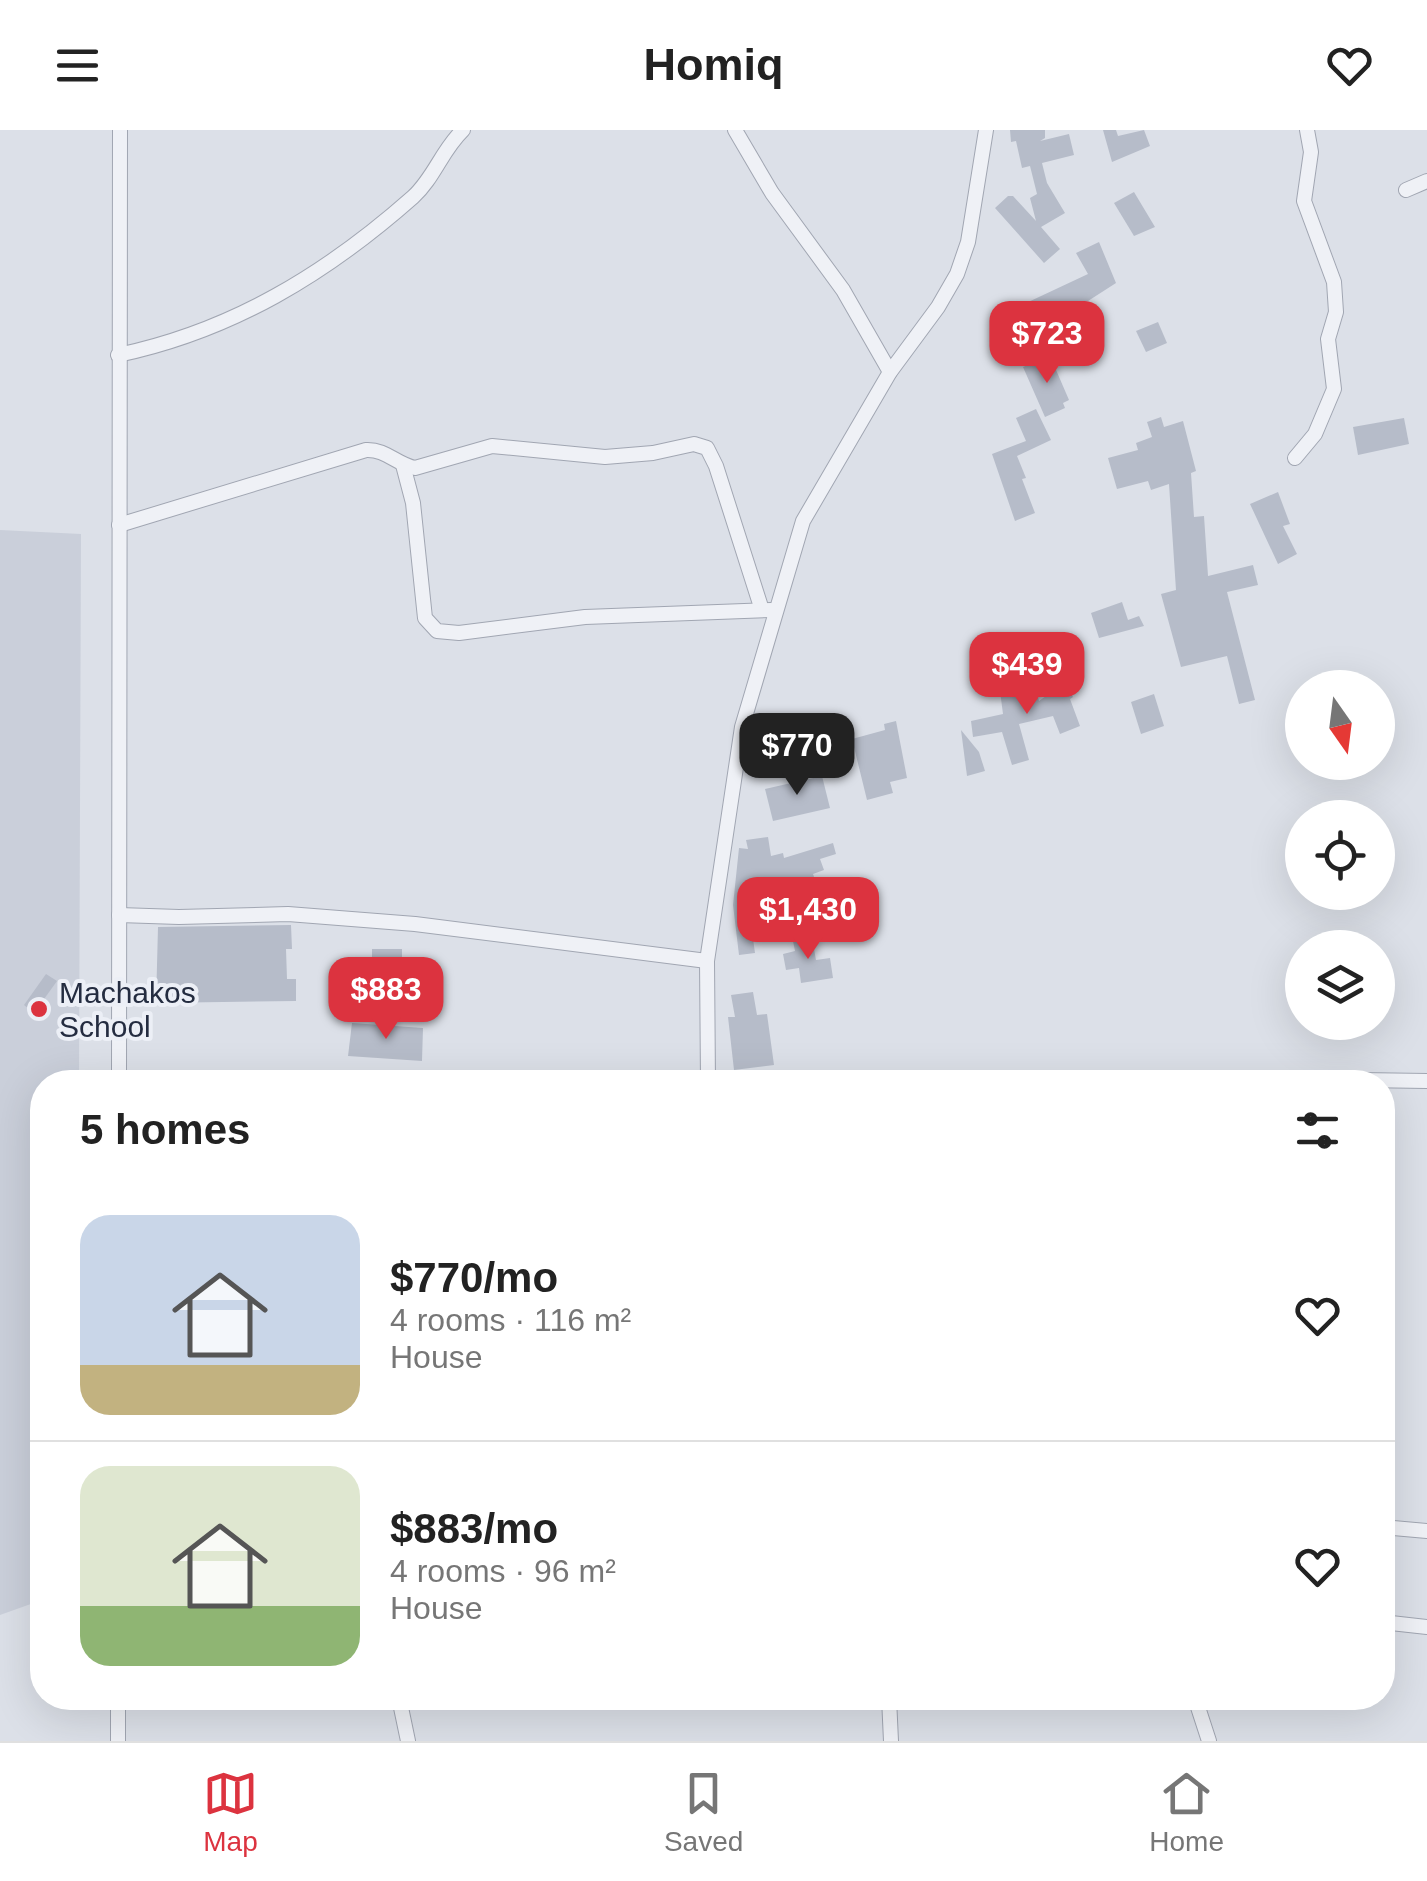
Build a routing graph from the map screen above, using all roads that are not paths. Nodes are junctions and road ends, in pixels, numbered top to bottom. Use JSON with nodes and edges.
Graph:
{"nodes":[{"id":1,"x":120,"y":130,"type":"edge"},
{"id":2,"x":463,"y":130,"type":"edge"},
{"id":3,"x":734,"y":130,"type":"edge"},
{"id":4,"x":986,"y":130,"type":"edge"},
{"id":5,"x":1307,"y":130,"type":"edge"},
{"id":6,"x":1427,"y":181,"type":"edge"},
{"id":7,"x":1406,"y":190,"type":"dead end"},
{"id":8,"x":118,"y":355,"type":"junction"},
{"id":9,"x":890,"y":372,"type":"junction"},
{"id":10,"x":1295,"y":458,"type":"dead end"},
{"id":11,"x":403,"y":466,"type":"junction"},
{"id":12,"x":119,"y":525,"type":"junction"},
{"id":13,"x":769,"y":610,"type":"junction"},
{"id":14,"x":119,"y":916,"type":"junction"},
{"id":15,"x":707,"y":961,"type":"junction"},
{"id":16,"x":119,"y":1070,"type":"edge"},
{"id":17,"x":708,"y":1070,"type":"edge"},
{"id":18,"x":1395,"y":1081,"type":"edge"},
{"id":19,"x":1427,"y":1081,"type":"edge"},
{"id":20,"x":1395,"y":1528,"type":"edge"},
{"id":21,"x":1427,"y":1531,"type":"edge"},
{"id":22,"x":1395,"y":1623,"type":"edge"},
{"id":23,"x":1427,"y":1627,"type":"edge"},
{"id":24,"x":118,"y":1710,"type":"edge"},
{"id":25,"x":402,"y":1710,"type":"edge"},
{"id":26,"x":890,"y":1710,"type":"edge"},
{"id":27,"x":1198,"y":1710,"type":"edge"},
{"id":28,"x":118,"y":1741,"type":"edge"},
{"id":29,"x":408,"y":1741,"type":"edge"},
{"id":30,"x":891,"y":1741,"type":"edge"},
{"id":31,"x":1209,"y":1741,"type":"edge"}],
"edges":[{"from":1,"to":8,"type":"street"},
{"from":2,"to":8,"type":"street"},
{"from":3,"to":9,"type":"street"},
{"from":4,"to":9,"type":"street"},
{"from":5,"to":10,"type":"street"},
{"from":6,"to":7,"type":"street"},
{"from":8,"to":12,"type":"street"},
{"from":9,"to":13,"type":"street"},
{"from":11,"to":12,"type":"street"},
{"from":11,"to":13,"type":"street"},
{"from":11,"to":13,"type":"street"},
{"from":12,"to":14,"type":"street"},
{"from":13,"to":15,"type":"street"},
{"from":14,"to":15,"type":"street"},
{"from":14,"to":16,"type":"street"},
{"from":15,"to":17,"type":"street"},
{"from":18,"to":19,"type":"street"},
{"from":20,"to":21,"type":"street"},
{"from":22,"to":23,"type":"street"},
{"from":24,"to":28,"type":"street"},
{"from":25,"to":29,"type":"street"},
{"from":26,"to":30,"type":"street"},
{"from":27,"to":31,"type":"street"}]}
